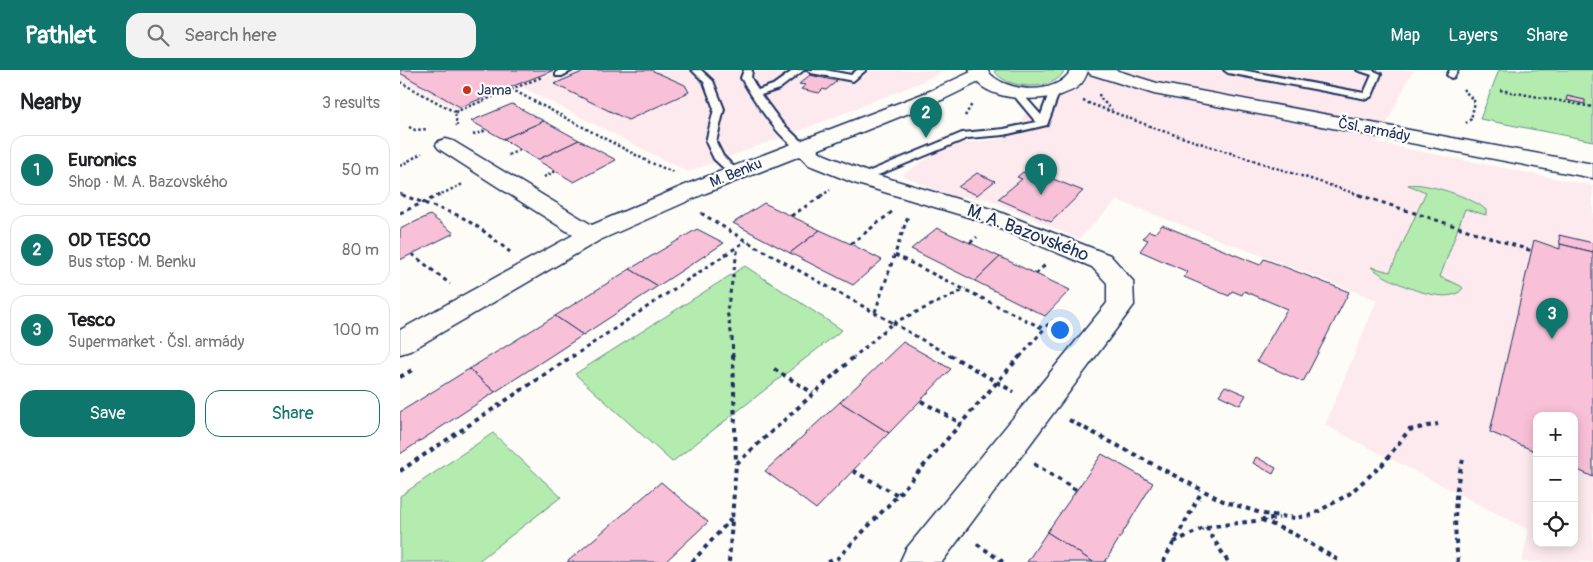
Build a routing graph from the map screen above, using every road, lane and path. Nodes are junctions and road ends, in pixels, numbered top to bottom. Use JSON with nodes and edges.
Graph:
{"nodes":[{"id":1,"x":569,"y":70,"type":"edge"},
{"id":2,"x":696,"y":70,"type":"edge"},
{"id":3,"x":748,"y":70,"type":"edge"},
{"id":4,"x":800,"y":70,"type":"edge"},
{"id":5,"x":811,"y":70,"type":"edge"},
{"id":6,"x":862,"y":70,"type":"edge"},
{"id":7,"x":1080,"y":70,"type":"edge"},
{"id":8,"x":1096,"y":70,"type":"edge"},
{"id":9,"x":1231,"y":70,"type":"edge"},
{"id":10,"x":1361,"y":70,"type":"edge"},
{"id":11,"x":979,"y":72,"type":"edge"},
{"id":12,"x":1453,"y":73,"type":"edge"},
{"id":13,"x":559,"y":74,"type":"dead end"},
{"id":14,"x":543,"y":76,"type":"dead end"},
{"id":15,"x":400,"y":82,"type":"edge"},
{"id":16,"x":1154,"y":88,"type":"junction"},
{"id":17,"x":511,"y":89,"type":"junction"},
{"id":18,"x":1061,"y":89,"type":"junction"},
{"id":19,"x":1500,"y":90,"type":"dead end"},
{"id":20,"x":1099,"y":91,"type":"dead end"},
{"id":21,"x":1013,"y":92,"type":"junction"},
{"id":22,"x":756,"y":94,"type":"junction"},
{"id":23,"x":977,"y":100,"type":"dead end"},
{"id":24,"x":1080,"y":100,"type":"dead end"},
{"id":25,"x":964,"y":105,"type":"dead end"},
{"id":26,"x":1593,"y":107,"type":"edge"},
{"id":27,"x":455,"y":112,"type":"junction"},
{"id":28,"x":1120,"y":114,"type":"junction"},
{"id":29,"x":883,"y":117,"type":"junction"},
{"id":30,"x":1043,"y":123,"type":"junction"},
{"id":31,"x":486,"y":130,"type":"dead end"},
{"id":32,"x":481,"y":132,"type":"dead end"},
{"id":33,"x":452,"y":137,"type":"joint"},
{"id":34,"x":1445,"y":143,"type":"junction"},
{"id":35,"x":800,"y":147,"type":"junction"},
{"id":36,"x":520,"y":150,"type":"dead end"},
{"id":37,"x":515,"y":152,"type":"dead end"},
{"id":38,"x":489,"y":171,"type":"junction"},
{"id":39,"x":556,"y":171,"type":"dead end"},
{"id":40,"x":1593,"y":171,"type":"edge"},
{"id":41,"x":735,"y":172,"type":"junction"},
{"id":42,"x":550,"y":174,"type":"dead end"},
{"id":43,"x":862,"y":178,"type":"junction"},
{"id":44,"x":698,"y":188,"type":"junction"},
{"id":45,"x":833,"y":188,"type":"dead end"},
{"id":46,"x":400,"y":194,"type":"edge"},
{"id":47,"x":423,"y":202,"type":"junction"},
{"id":48,"x":914,"y":205,"type":"junction"},
{"id":49,"x":896,"y":209,"type":"dead end"},
{"id":50,"x":400,"y":213,"type":"edge"},
{"id":51,"x":791,"y":216,"type":"dead end"},
{"id":52,"x":591,"y":235,"type":"junction"},
{"id":53,"x":975,"y":239,"type":"dead end"},
{"id":54,"x":746,"y":241,"type":"junction"},
{"id":55,"x":970,"y":243,"type":"dead end"},
{"id":56,"x":851,"y":244,"type":"dead end"},
{"id":57,"x":738,"y":247,"type":"junction"},
{"id":58,"x":1532,"y":251,"type":"dead end"},
{"id":59,"x":412,"y":254,"type":"dead end"},
{"id":60,"x":512,"y":254,"type":"dead end"},
{"id":61,"x":895,"y":255,"type":"junction"},
{"id":62,"x":1041,"y":270,"type":"dead end"},
{"id":63,"x":1036,"y":274,"type":"dead end"},
{"id":64,"x":452,"y":286,"type":"dead end"},
{"id":65,"x":966,"y":289,"type":"junction"},
{"id":66,"x":875,"y":312,"type":"junction"},
{"id":67,"x":893,"y":323,"type":"junction"},
{"id":68,"x":1072,"y":323,"type":"dead end"},
{"id":69,"x":1044,"y":329,"type":"junction"},
{"id":70,"x":400,"y":343,"type":"edge"},
{"id":71,"x":417,"y":367,"type":"dead end"},
{"id":72,"x":774,"y":369,"type":"dead end"},
{"id":73,"x":400,"y":377,"type":"edge"},
{"id":74,"x":997,"y":383,"type":"junction"},
{"id":75,"x":812,"y":393,"type":"junction"},
{"id":76,"x":921,"y":401,"type":"dead end"},
{"id":77,"x":1041,"y":405,"type":"junction"},
{"id":78,"x":962,"y":424,"type":"junction"},
{"id":79,"x":1438,"y":424,"type":"dead end"},
{"id":80,"x":1463,"y":460,"type":"dead end"},
{"id":81,"x":1031,"y":463,"type":"dead end"},
{"id":82,"x":736,"y":464,"type":"junction"},
{"id":83,"x":400,"y":471,"type":"edge"},
{"id":84,"x":853,"y":471,"type":"dead end"},
{"id":85,"x":1076,"y":490,"type":"dead end"},
{"id":86,"x":1202,"y":491,"type":"junction"},
{"id":87,"x":898,"y":495,"type":"junction"},
{"id":88,"x":1284,"y":517,"type":"junction"},
{"id":89,"x":732,"y":518,"type":"junction"},
{"id":90,"x":1261,"y":520,"type":"junction"},
{"id":91,"x":1206,"y":527,"type":"junction"},
{"id":92,"x":973,"y":541,"type":"dead end"},
{"id":93,"x":1174,"y":542,"type":"junction"},
{"id":94,"x":692,"y":562,"type":"edge"},
{"id":95,"x":729,"y":562,"type":"edge"},
{"id":96,"x":828,"y":562,"type":"edge"},
{"id":97,"x":918,"y":562,"type":"edge"},
{"id":98,"x":1002,"y":562,"type":"edge"},
{"id":99,"x":1162,"y":562,"type":"edge"},
{"id":100,"x":1228,"y":562,"type":"edge"},
{"id":101,"x":1341,"y":562,"type":"edge"},
{"id":102,"x":1458,"y":562,"type":"edge"}],
"edges":[{"from":1,"to":13,"type":"lane"},
{"from":2,"to":41,"type":"lane"},
{"from":3,"to":22,"type":"lane"},
{"from":4,"to":22,"type":"lane"},
{"from":5,"to":6,"type":"lane"},
{"from":7,"to":18,"type":"street"},
{"from":8,"to":16,"type":"street"},
{"from":9,"to":10,"type":"lane"},
{"from":11,"to":21,"type":"street"},
{"from":11,"to":29,"type":"street","name":"M. Benku"},
{"from":12,"to":34,"type":"path"},
{"from":14,"to":17,"type":"path"},
{"from":15,"to":27,"type":"path"},
{"from":16,"to":18,"type":"street","name":"M. Benku"},
{"from":16,"to":34,"type":"street","name":"Čsl. armády"},
{"from":17,"to":27,"type":"path"},
{"from":17,"to":44,"type":"path"},
{"from":18,"to":21,"type":"street","name":"M. Benku"},
{"from":18,"to":30,"type":"lane"},
{"from":19,"to":26,"type":"path"},
{"from":20,"to":28,"type":"path"},
{"from":21,"to":29,"type":"street","name":"M. Benku"},
{"from":21,"to":30,"type":"lane"},
{"from":22,"to":35,"type":"lane"},
{"from":23,"to":25,"type":"path"},
{"from":24,"to":28,"type":"path"},
{"from":27,"to":33,"type":"path"},
{"from":28,"to":58,"type":"path"},
{"from":29,"to":35,"type":"street","name":"M. Benku"},
{"from":30,"to":43,"type":"lane"},
{"from":31,"to":32,"type":"path"},
{"from":33,"to":38,"type":"street"},
{"from":34,"to":40,"type":"street","name":"Čsl. armády"},
{"from":35,"to":41,"type":"street","name":"M. Benku"},
{"from":35,"to":43,"type":"street","name":"M. A. Bazovského"},
{"from":36,"to":37,"type":"path"},
{"from":38,"to":47,"type":"path"},
{"from":38,"to":52,"type":"street"},
{"from":39,"to":42,"type":"path"},
{"from":41,"to":44,"type":"street","name":"M. Benku"},
{"from":43,"to":48,"type":"street","name":"M. A. Bazovského"},
{"from":44,"to":52,"type":"street","name":"M. Benku"},
{"from":44,"to":54,"type":"path"},
{"from":45,"to":51,"type":"path"},
{"from":46,"to":47,"type":"path"},
{"from":47,"to":50,"type":"path"},
{"from":47,"to":60,"type":"path"},
{"from":48,"to":61,"type":"path"},
{"from":48,"to":77,"type":"street","name":"M. A. Bazovského"},
{"from":49,"to":56,"type":"path"},
{"from":52,"to":70,"type":"street","name":"M. Benku"},
{"from":53,"to":55,"type":"path"},
{"from":54,"to":57,"type":"path"},
{"from":54,"to":66,"type":"path"},
{"from":57,"to":82,"type":"path"},
{"from":57,"to":83,"type":"path"},
{"from":59,"to":64,"type":"path"},
{"from":61,"to":65,"type":"path"},
{"from":61,"to":66,"type":"path"},
{"from":62,"to":63,"type":"path"},
{"from":65,"to":67,"type":"path"},
{"from":65,"to":69,"type":"path"},
{"from":66,"to":67,"type":"path"},
{"from":67,"to":74,"type":"path"},
{"from":67,"to":75,"type":"path"},
{"from":68,"to":69,"type":"path"},
{"from":69,"to":74,"type":"path"},
{"from":71,"to":73,"type":"path"},
{"from":72,"to":75,"type":"path"},
{"from":74,"to":77,"type":"path"},
{"from":74,"to":78,"type":"path"},
{"from":75,"to":82,"type":"path"},
{"from":76,"to":78,"type":"path"},
{"from":77,"to":86,"type":"path"},
{"from":77,"to":97,"type":"street","name":"M. A. Bazovského"},
{"from":78,"to":87,"type":"path"},
{"from":79,"to":88,"type":"path"},
{"from":80,"to":102,"type":"path"},
{"from":81,"to":85,"type":"path"},
{"from":82,"to":89,"type":"path"},
{"from":84,"to":87,"type":"path"},
{"from":86,"to":88,"type":"path"},
{"from":86,"to":93,"type":"path"},
{"from":87,"to":96,"type":"path"},
{"from":88,"to":90,"type":"path"},
{"from":89,"to":94,"type":"path"},
{"from":89,"to":95,"type":"path"},
{"from":90,"to":91,"type":"path"},
{"from":90,"to":101,"type":"path"},
{"from":91,"to":93,"type":"path"},
{"from":91,"to":100,"type":"path"},
{"from":92,"to":98,"type":"path"},
{"from":93,"to":99,"type":"path"}]}
